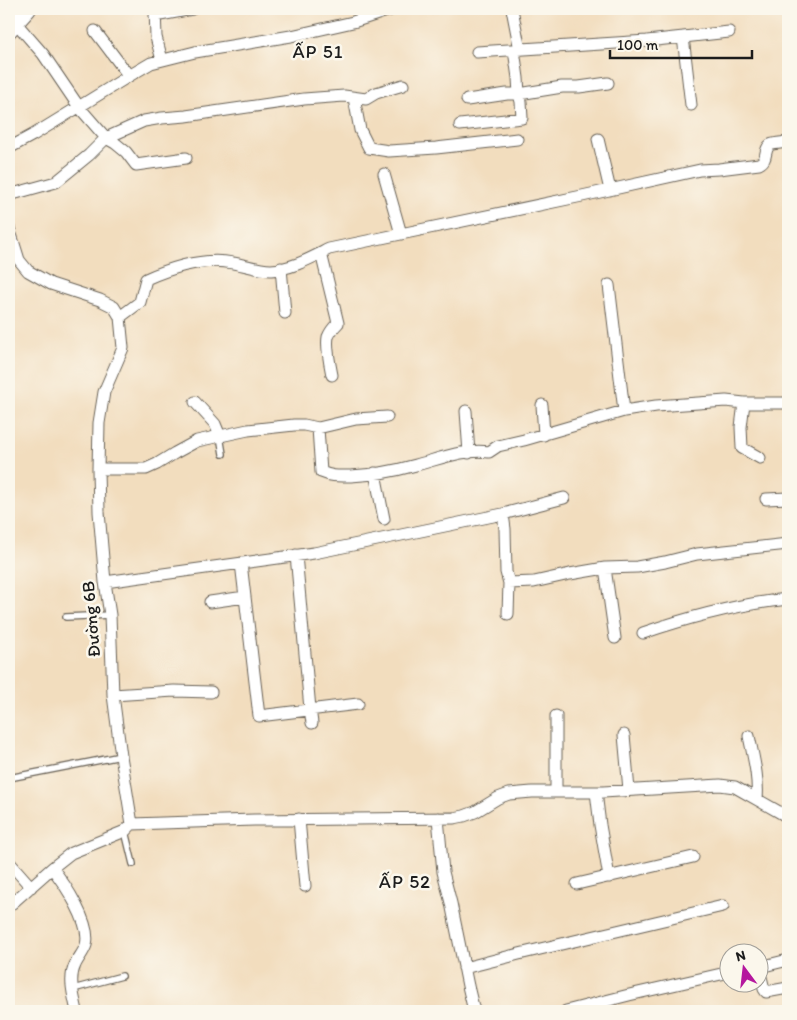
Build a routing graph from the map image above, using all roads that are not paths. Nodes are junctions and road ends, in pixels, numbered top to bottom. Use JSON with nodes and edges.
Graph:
{"nodes":[{"id":1,"x":28,"y":9,"type":"edge"},
{"id":2,"x":192,"y":9,"type":"edge"},
{"id":3,"x":392,"y":9,"type":"edge"},
{"id":4,"x":512,"y":9,"type":"edge"},
{"id":5,"x":155,"y":13,"type":"edge"},
{"id":6,"x":12,"y":26,"type":"edge"},
{"id":7,"x":95,"y":31,"type":"dead end"},
{"id":8,"x":729,"y":32,"type":"dead end"},
{"id":9,"x":683,"y":37,"type":"junction"},
{"id":10,"x":517,"y":50,"type":"junction"},
{"id":11,"x":477,"y":52,"type":"dead end"},
{"id":12,"x":162,"y":60,"type":"junction"},
{"id":13,"x":129,"y":76,"type":"junction"},
{"id":14,"x":608,"y":83,"type":"dead end"},
{"id":15,"x":403,"y":85,"type":"dead end"},
{"id":16,"x":519,"y":94,"type":"junction"},
{"id":17,"x":354,"y":98,"type":"junction"},
{"id":18,"x":467,"y":100,"type":"dead end"},
{"id":19,"x":691,"y":105,"type":"dead end"},
{"id":20,"x":79,"y":107,"type":"junction"},
{"id":21,"x":460,"y":125,"type":"dead end"},
{"id":22,"x":106,"y":138,"type":"junction"},
{"id":23,"x":517,"y":139,"type":"dead end"},
{"id":24,"x":598,"y":139,"type":"dead end"},
{"id":25,"x":788,"y":142,"type":"edge"},
{"id":26,"x":9,"y":148,"type":"edge"},
{"id":27,"x":186,"y":158,"type":"dead end"},
{"id":28,"x":384,"y":174,"type":"dead end"},
{"id":29,"x":610,"y":190,"type":"junction"},
{"id":30,"x":9,"y":195,"type":"edge"},
{"id":31,"x":9,"y":228,"type":"edge"},
{"id":32,"x":401,"y":234,"type":"junction"},
{"id":33,"x":12,"y":249,"type":"edge"},
{"id":34,"x":321,"y":253,"type":"junction"},
{"id":35,"x":281,"y":268,"type":"junction"},
{"id":36,"x":609,"y":285,"type":"dead end"},
{"id":37,"x":285,"y":313,"type":"dead end"},
{"id":38,"x":120,"y":317,"type":"junction"},
{"id":39,"x":332,"y":375,"type":"dead end"},
{"id":40,"x":196,"y":402,"type":"dead end"},
{"id":41,"x":744,"y":403,"type":"junction"},
{"id":42,"x":788,"y":403,"type":"edge"},
{"id":43,"x":542,"y":406,"type":"dead end"},
{"id":44,"x":466,"y":411,"type":"dead end"},
{"id":45,"x":624,"y":411,"type":"junction"},
{"id":46,"x":387,"y":417,"type":"dead end"},
{"id":47,"x":318,"y":428,"type":"junction"},
{"id":48,"x":544,"y":435,"type":"junction"},
{"id":49,"x":220,"y":436,"type":"junction"},
{"id":50,"x":469,"y":453,"type":"junction"},
{"id":51,"x":223,"y":454,"type":"dead end"},
{"id":52,"x":760,"y":458,"type":"dead end"},
{"id":53,"x":98,"y":469,"type":"junction"},
{"id":54,"x":375,"y":473,"type":"junction"},
{"id":55,"x":564,"y":498,"type":"dead end"},
{"id":56,"x":788,"y":498,"type":"edge"},
{"id":57,"x":766,"y":499,"type":"dead end"},
{"id":58,"x":503,"y":514,"type":"junction"},
{"id":59,"x":384,"y":519,"type":"dead end"},
{"id":60,"x":788,"y":544,"type":"edge"},
{"id":61,"x":296,"y":555,"type":"junction"},
{"id":62,"x":240,"y":563,"type":"junction"},
{"id":63,"x":605,"y":568,"type":"junction"},
{"id":64,"x":105,"y":582,"type":"junction"},
{"id":65,"x":509,"y":583,"type":"junction"},
{"id":66,"x":244,"y":597,"type":"junction"},
{"id":67,"x":788,"y":599,"type":"edge"},
{"id":68,"x":210,"y":602,"type":"dead end"},
{"id":69,"x":508,"y":614,"type":"dead end"},
{"id":70,"x":110,"y":615,"type":"junction"},
{"id":71,"x":66,"y":618,"type":"dead end"},
{"id":72,"x":643,"y":633,"type":"dead end"},
{"id":73,"x":615,"y":638,"type":"dead end"},
{"id":74,"x":211,"y":692,"type":"dead end"},
{"id":75,"x":113,"y":696,"type":"junction"},
{"id":76,"x":358,"y":704,"type":"dead end"},
{"id":77,"x":310,"y":709,"type":"junction"},
{"id":78,"x":556,"y":716,"type":"dead end"},
{"id":79,"x":312,"y":723,"type":"dead end"},
{"id":80,"x":624,"y":735,"type":"dead end"},
{"id":81,"x":749,"y":736,"type":"dead end"},
{"id":82,"x":121,"y":756,"type":"junction"},
{"id":83,"x":9,"y":778,"type":"edge"},
{"id":84,"x":629,"y":790,"type":"junction"},
{"id":85,"x":556,"y":792,"type":"junction"},
{"id":86,"x":596,"y":792,"type":"junction"},
{"id":87,"x":757,"y":799,"type":"junction"},
{"id":88,"x":788,"y":817,"type":"edge"},
{"id":89,"x":438,"y":818,"type":"junction"},
{"id":90,"x":299,"y":819,"type":"junction"},
{"id":91,"x":128,"y":828,"type":"junction"},
{"id":92,"x":693,"y":857,"type":"dead end"},
{"id":93,"x":9,"y":862,"type":"edge"},
{"id":94,"x":133,"y":864,"type":"dead end"},
{"id":95,"x":52,"y":868,"type":"junction"},
{"id":96,"x":609,"y":876,"type":"junction"},
{"id":97,"x":577,"y":884,"type":"dead end"},
{"id":98,"x":31,"y":886,"type":"junction"},
{"id":99,"x":306,"y":886,"type":"dead end"},
{"id":100,"x":9,"y":906,"type":"edge"},
{"id":101,"x":723,"y":906,"type":"dead end"},
{"id":102,"x":788,"y":960,"type":"edge"},
{"id":103,"x":770,"y":964,"type":"edge"},
{"id":104,"x":464,"y":968,"type":"junction"},
{"id":105,"x":720,"y":974,"type":"edge"},
{"id":106,"x":122,"y":976,"type":"dead end"},
{"id":107,"x":788,"y":988,"type":"edge"},
{"id":108,"x":72,"y":989,"type":"junction"},
{"id":109,"x":770,"y":992,"type":"edge"},
{"id":110,"x":77,"y":1011,"type":"edge"},
{"id":111,"x":474,"y":1011,"type":"edge"},
{"id":112,"x":566,"y":1011,"type":"edge"}],
"edges":[{"from":1,"to":6,"type":"main road"},
{"from":2,"to":5,"type":"street"},
{"from":3,"to":12,"type":"street"},
{"from":4,"to":10,"type":"street"},
{"from":5,"to":12,"type":"street"},
{"from":6,"to":20,"type":"street"},
{"from":7,"to":13,"type":"street"},
{"from":8,"to":9,"type":"street"},
{"from":9,"to":10,"type":"street"},
{"from":9,"to":19,"type":"street"},
{"from":10,"to":11,"type":"street"},
{"from":10,"to":16,"type":"street"},
{"from":12,"to":13,"type":"street"},
{"from":13,"to":20,"type":"street"},
{"from":14,"to":16,"type":"street"},
{"from":15,"to":17,"type":"street"},
{"from":16,"to":18,"type":"street"},
{"from":16,"to":21,"type":"street"},
{"from":17,"to":22,"type":"street"},
{"from":17,"to":23,"type":"street"},
{"from":20,"to":22,"type":"street"},
{"from":20,"to":26,"type":"street"},
{"from":22,"to":27,"type":"street"},
{"from":22,"to":30,"type":"street"},
{"from":24,"to":29,"type":"street"},
{"from":25,"to":29,"type":"street"},
{"from":28,"to":32,"type":"street"},
{"from":29,"to":32,"type":"street"},
{"from":31,"to":33,"type":"street"},
{"from":32,"to":34,"type":"street"},
{"from":33,"to":38,"type":"street"},
{"from":34,"to":35,"type":"street"},
{"from":34,"to":39,"type":"street"},
{"from":35,"to":37,"type":"street"},
{"from":35,"to":38,"type":"street"},
{"from":36,"to":45,"type":"street"},
{"from":38,"to":53,"type":"street","name":"Đường 6B"},
{"from":40,"to":49,"type":"street"},
{"from":41,"to":42,"type":"street"},
{"from":41,"to":45,"type":"street"},
{"from":41,"to":52,"type":"street"},
{"from":43,"to":48,"type":"street"},
{"from":44,"to":50,"type":"street"},
{"from":45,"to":48,"type":"street"},
{"from":46,"to":47,"type":"street"},
{"from":47,"to":49,"type":"street"},
{"from":47,"to":54,"type":"street"},
{"from":48,"to":50,"type":"street"},
{"from":49,"to":51,"type":"lane"},
{"from":49,"to":53,"type":"street"},
{"from":50,"to":54,"type":"street"},
{"from":53,"to":64,"type":"street","name":"Đường 6B"},
{"from":54,"to":59,"type":"street"},
{"from":55,"to":58,"type":"street"},
{"from":56,"to":57,"type":"street"},
{"from":58,"to":61,"type":"street"},
{"from":58,"to":65,"type":"street"},
{"from":60,"to":63,"type":"street"},
{"from":61,"to":62,"type":"street"},
{"from":61,"to":77,"type":"street"},
{"from":62,"to":64,"type":"street"},
{"from":62,"to":66,"type":"street"},
{"from":63,"to":65,"type":"street"},
{"from":63,"to":73,"type":"street"},
{"from":64,"to":70,"type":"street","name":"Đường 6B"},
{"from":65,"to":69,"type":"street"},
{"from":66,"to":68,"type":"street"},
{"from":66,"to":77,"type":"street"},
{"from":67,"to":72,"type":"street"},
{"from":70,"to":71,"type":"lane"},
{"from":70,"to":75,"type":"street","name":"Đường 6B"},
{"from":74,"to":75,"type":"street"},
{"from":75,"to":82,"type":"street","name":"Đường 6B"},
{"from":76,"to":77,"type":"street"},
{"from":77,"to":79,"type":"street"},
{"from":78,"to":85,"type":"street"},
{"from":80,"to":84,"type":"street"},
{"from":81,"to":87,"type":"street"},
{"from":82,"to":83,"type":"lane"},
{"from":82,"to":91,"type":"street","name":"Đường 6B"},
{"from":84,"to":86,"type":"street"},
{"from":84,"to":87,"type":"street"},
{"from":85,"to":86,"type":"street"},
{"from":85,"to":89,"type":"street"},
{"from":86,"to":96,"type":"street"},
{"from":87,"to":88,"type":"street"},
{"from":89,"to":90,"type":"street"},
{"from":89,"to":104,"type":"street"},
{"from":90,"to":91,"type":"street"},
{"from":90,"to":99,"type":"street"},
{"from":91,"to":94,"type":"lane"},
{"from":91,"to":95,"type":"street"},
{"from":92,"to":96,"type":"street"},
{"from":93,"to":98,"type":"street"},
{"from":95,"to":98,"type":"street"},
{"from":95,"to":108,"type":"street"},
{"from":96,"to":97,"type":"street"},
{"from":98,"to":100,"type":"street"},
{"from":101,"to":104,"type":"street"},
{"from":102,"to":103,"type":"street"},
{"from":104,"to":111,"type":"street"},
{"from":105,"to":112,"type":"street"},
{"from":106,"to":108,"type":"lane"},
{"from":107,"to":109,"type":"street"},
{"from":108,"to":110,"type":"street"}]}
